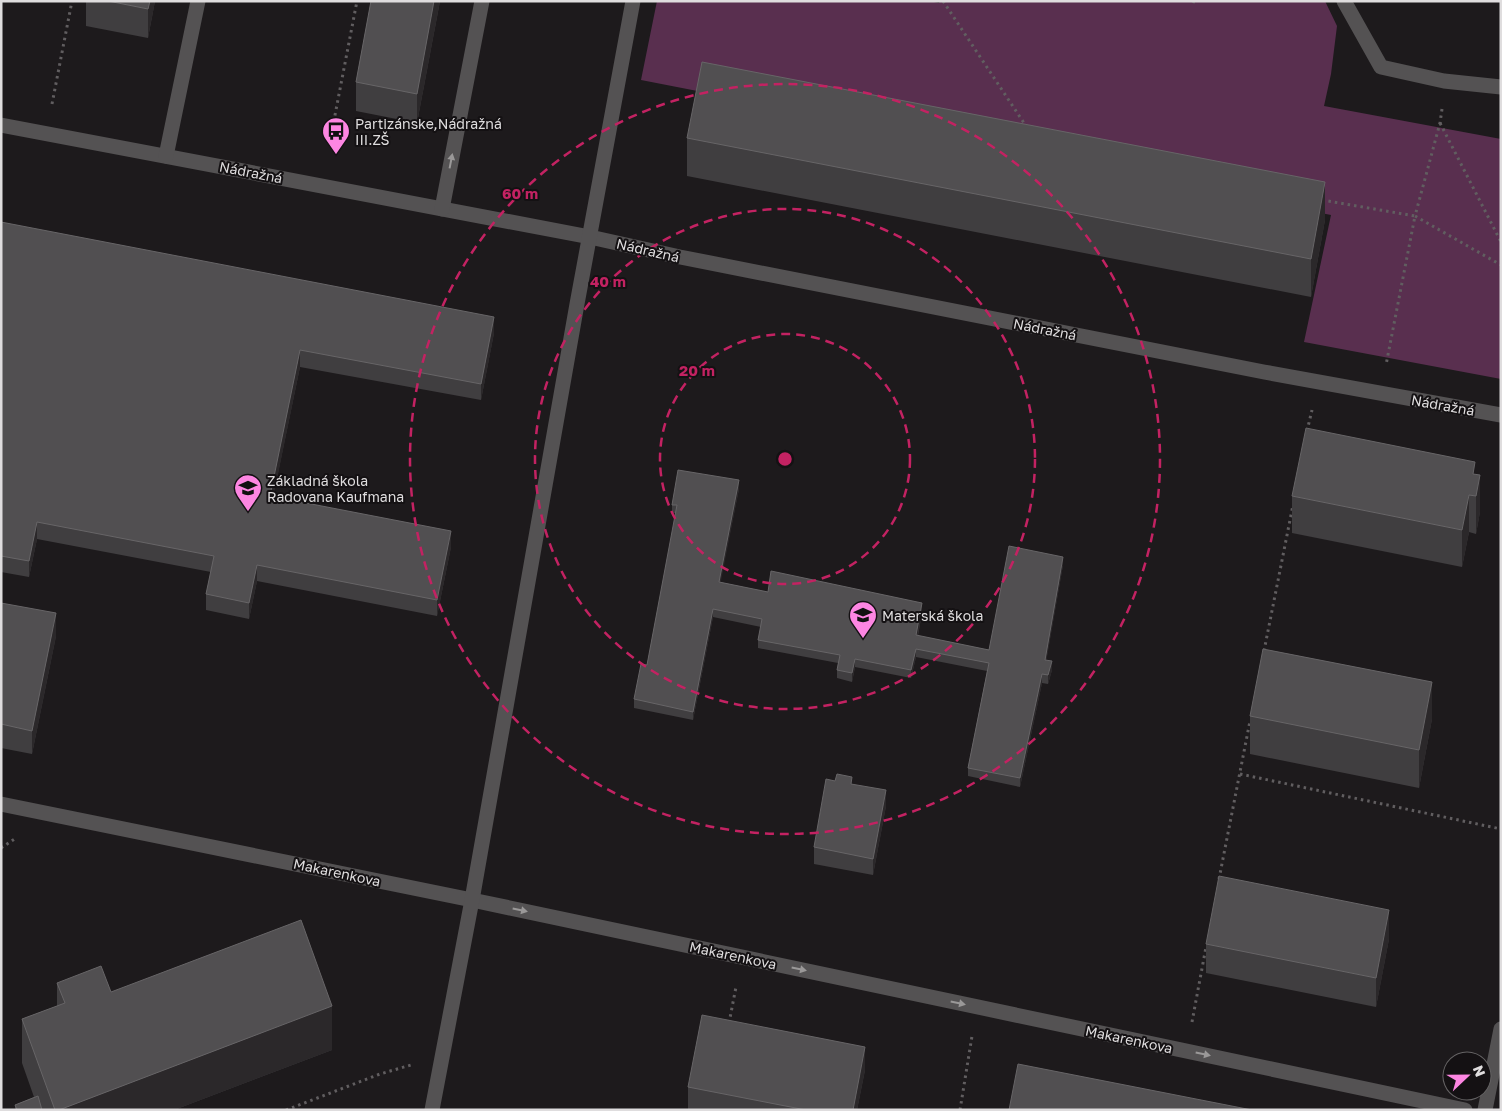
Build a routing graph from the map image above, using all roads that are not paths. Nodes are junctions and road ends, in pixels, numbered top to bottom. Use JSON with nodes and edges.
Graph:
{"nodes":[{"id":1,"x":198,"y":1,"type":"edge"},
{"id":2,"x":482,"y":1,"type":"edge"},
{"id":3,"x":633,"y":1,"type":"edge"},
{"id":4,"x":1344,"y":1,"type":"edge"},
{"id":5,"x":1501,"y":87,"type":"edge"},
{"id":6,"x":1,"y":125,"type":"edge"},
{"id":7,"x":166,"y":156,"type":"junction"},
{"id":8,"x":442,"y":209,"type":"junction"},
{"id":9,"x":590,"y":237,"type":"junction"},
{"id":10,"x":1501,"y":416,"type":"edge"},
{"id":11,"x":1,"y":804,"type":"edge"},
{"id":12,"x":472,"y":900,"type":"junction"},
{"id":13,"x":1501,"y":1029,"type":"edge"},
{"id":14,"x":432,"y":1110,"type":"edge"},
{"id":15,"x":1465,"y":1110,"type":"edge"},
{"id":16,"x":1485,"y":1110,"type":"edge"}],
"edges":[{"from":1,"to":7,"type":"street"},
{"from":8,"to":2,"type":"street","one_way":true},
{"from":3,"to":9,"type":"street"},
{"from":4,"to":5,"type":"street"},
{"from":6,"to":7,"type":"street","name":"Nádražná"},
{"from":7,"to":8,"type":"street","name":"Nádražná"},
{"from":8,"to":9,"type":"street","name":"Nádražná"},
{"from":9,"to":10,"type":"street","name":"Nádražná"},
{"from":9,"to":12,"type":"street"},
{"from":11,"to":12,"type":"street","name":"Makarenkova"},
{"from":12,"to":14,"type":"street"},
{"from":12,"to":15,"type":"street","name":"Makarenkova","one_way":true},
{"from":13,"to":16,"type":"street"}]}
